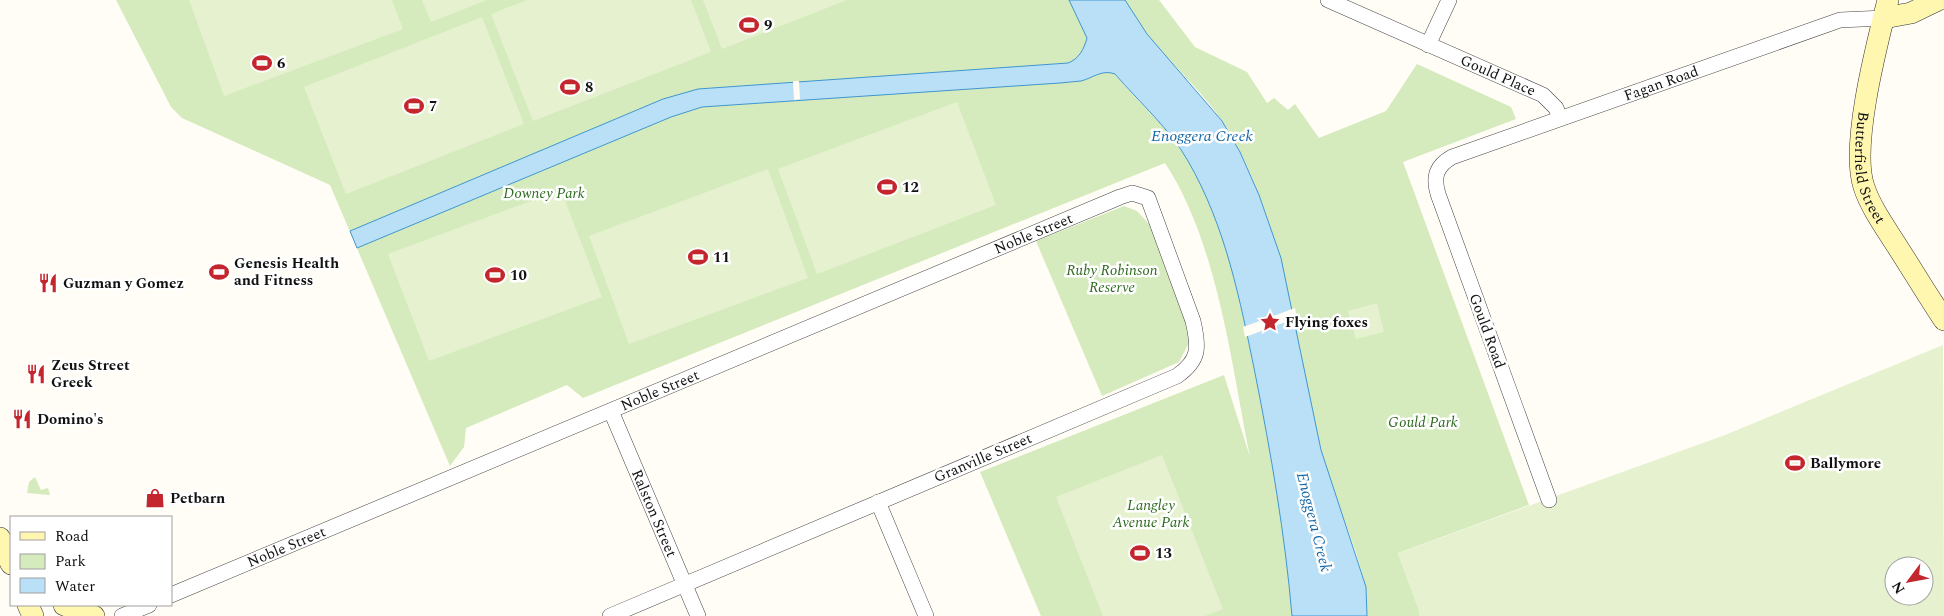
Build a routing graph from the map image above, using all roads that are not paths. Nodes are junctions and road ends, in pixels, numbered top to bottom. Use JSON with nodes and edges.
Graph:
{"nodes":[{"id":1,"x":1328,"y":0,"type":"edge"},
{"id":2,"x":1448,"y":0,"type":"edge"},
{"id":3,"x":1938,"y":0,"type":"edge"},
{"id":4,"x":1886,"y":9,"type":"edge"},
{"id":5,"x":1428,"y":45,"type":"junction"},
{"id":6,"x":1560,"y":118,"type":"junction"},
{"id":7,"x":1442,"y":162,"type":"joint"},
{"id":8,"x":1148,"y":198,"type":"joint"},
{"id":9,"x":1944,"y":320,"type":"edge"},
{"id":10,"x":611,"y":411,"type":"junction"},
{"id":11,"x":1549,"y":500,"type":"dead end"},
{"id":12,"x":878,"y":502,"type":"junction"},
{"id":13,"x":0,"y":538,"type":"edge"},
{"id":14,"x":10,"y":562,"type":"edge"},
{"id":15,"x":685,"y":584,"type":"junction"},
{"id":16,"x":172,"y":596,"type":"edge"},
{"id":17,"x":67,"y":606,"type":"edge"},
{"id":18,"x":147,"y":606,"type":"edge"},
{"id":19,"x":94,"y":616,"type":"edge"},
{"id":20,"x":122,"y":616,"type":"edge"},
{"id":21,"x":610,"y":616,"type":"edge"},
{"id":22,"x":698,"y":616,"type":"edge"},
{"id":23,"x":926,"y":616,"type":"edge"}],
"edges":[{"from":1,"to":5,"type":"street"},
{"from":2,"to":5,"type":"street"},
{"from":3,"to":4,"type":"street"},
{"from":4,"to":6,"type":"street","name":"Fagan Road"},
{"from":4,"to":9,"type":"street","name":"Butterfield Street"},
{"from":5,"to":6,"type":"street","name":"Gould Place"},
{"from":6,"to":7,"type":"street","name":"Fagan Road"},
{"from":7,"to":11,"type":"street","name":"Gould Road"},
{"from":8,"to":10,"type":"street","name":"Noble Street"},
{"from":8,"to":12,"type":"street","name":"Granville Street"},
{"from":10,"to":15,"type":"street","name":"Ralston Street"},
{"from":10,"to":16,"type":"street","name":"Noble Street"},
{"from":12,"to":15,"type":"street","name":"Granville Street"},
{"from":12,"to":23,"type":"street"},
{"from":13,"to":14,"type":"street"},
{"from":15,"to":21,"type":"street","name":"Granville Street"},
{"from":15,"to":22,"type":"street","name":"Ralston Street"},
{"from":17,"to":19,"type":"street"},
{"from":18,"to":20,"type":"street"}]}
